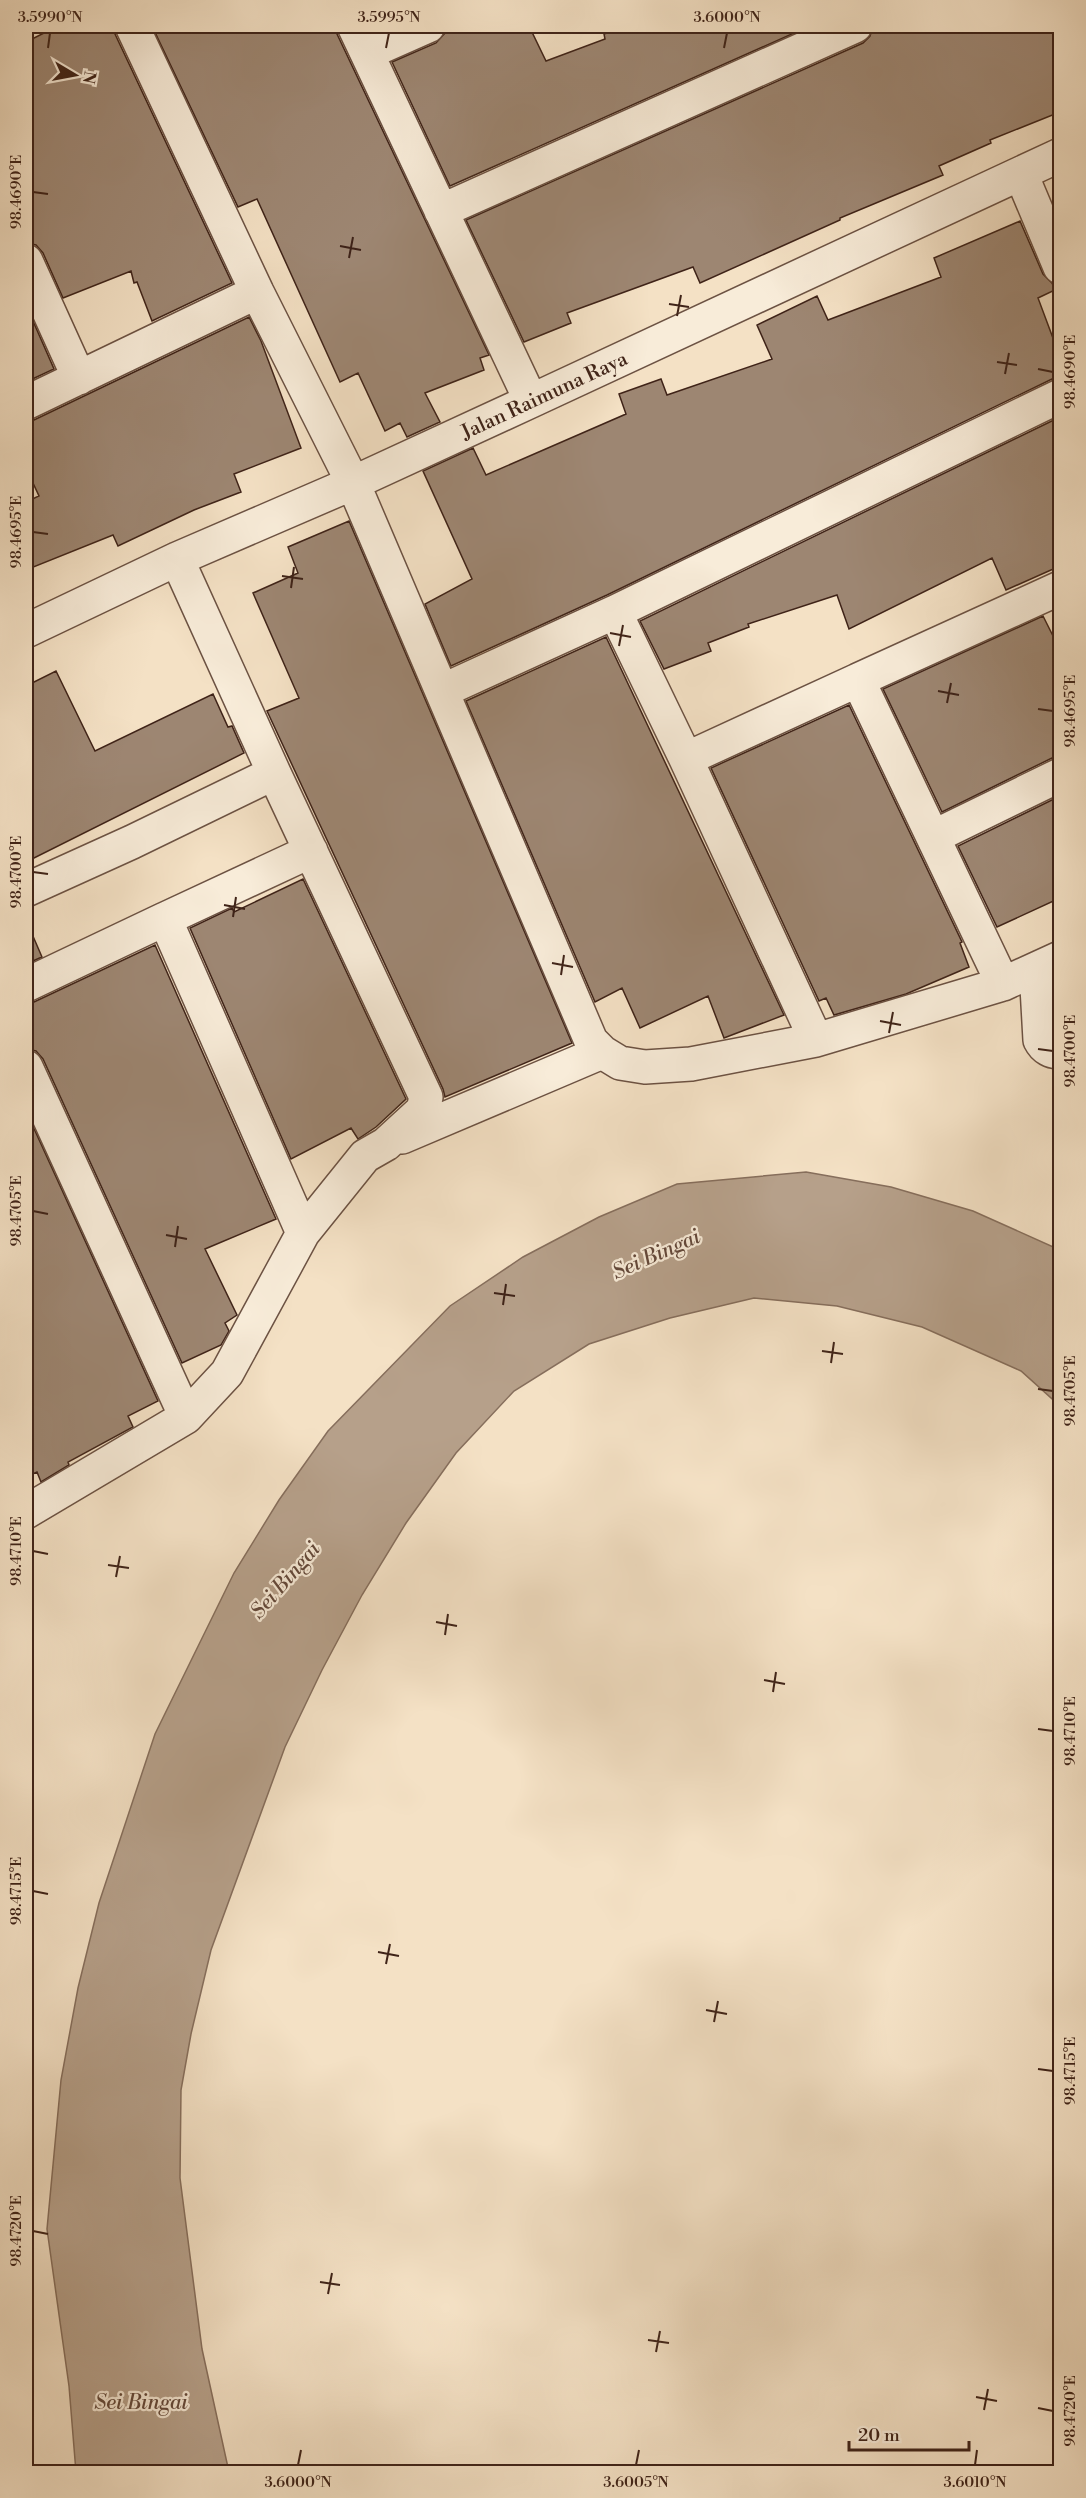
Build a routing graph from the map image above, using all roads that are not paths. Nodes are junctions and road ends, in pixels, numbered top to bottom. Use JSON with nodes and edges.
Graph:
{"nodes":[{"id":1,"x":132,"y":26,"type":"edge"},
{"id":2,"x":429,"y":26,"type":"edge"},
{"id":3,"x":855,"y":26,"type":"edge"},
{"id":4,"x":360,"y":39,"type":"edge"},
{"id":5,"x":1060,"y":155,"type":"edge"},
{"id":6,"x":1022,"y":174,"type":"junction"},
{"id":7,"x":441,"y":211,"type":"junction"},
{"id":8,"x":26,"y":261,"type":"edge"},
{"id":9,"x":1060,"y":267,"type":"edge"},
{"id":10,"x":257,"y":292,"type":"junction"},
{"id":11,"x":80,"y":378,"type":"junction"},
{"id":12,"x":1060,"y":396,"type":"edge"},
{"id":13,"x":531,"y":401,"type":"junction"},
{"id":14,"x":26,"y":402,"type":"edge"},
{"id":15,"x":352,"y":483,"type":"junction"},
{"id":16,"x":177,"y":559,"type":"junction"},
{"id":17,"x":1060,"y":588,"type":"edge"},
{"id":18,"x":615,"y":612,"type":"junction"},
{"id":19,"x":26,"y":631,"type":"edge"},
{"id":20,"x":858,"y":680,"type":"junction"},
{"id":21,"x":442,"y":691,"type":"junction"},
{"id":22,"x":686,"y":759,"type":"junction"},
{"id":23,"x":274,"y":773,"type":"junction"},
{"id":24,"x":1060,"y":775,"type":"edge"},
{"id":25,"x":933,"y":837,"type":"junction"},
{"id":26,"x":311,"y":851,"type":"junction"},
{"id":27,"x":26,"y":890,"type":"edge"},
{"id":28,"x":165,"y":919,"type":"junction"},
{"id":29,"x":1048,"y":963,"type":"edge"},
{"id":30,"x":1003,"y":984,"type":"junction"},
{"id":31,"x":26,"y":985,"type":"edge"},
{"id":32,"x":816,"y":1040,"type":"junction"},
{"id":33,"x":1060,"y":1051,"type":"edge"},
{"id":34,"x":602,"y":1052,"type":"junction"},
{"id":35,"x":26,"y":1067,"type":"edge"},
{"id":36,"x":386,"y":1144,"type":"junction"},
{"id":37,"x":303,"y":1233,"type":"junction"},
{"id":38,"x":186,"y":1417,"type":"junction"},
{"id":39,"x":26,"y":1512,"type":"edge"}],
"edges":[{"from":1,"to":10,"type":"street"},
{"from":2,"to":4,"type":"street"},
{"from":3,"to":7,"type":"street"},
{"from":4,"to":7,"type":"street"},
{"from":5,"to":6,"type":"street","name":"Jalan Raimuna Raya"},
{"from":6,"to":9,"type":"street"},
{"from":6,"to":13,"type":"street","name":"Jalan Raimuna Raya"},
{"from":7,"to":13,"type":"street"},
{"from":8,"to":11,"type":"street"},
{"from":10,"to":11,"type":"street"},
{"from":10,"to":15,"type":"street"},
{"from":11,"to":14,"type":"street"},
{"from":12,"to":18,"type":"street"},
{"from":13,"to":15,"type":"street","name":"Jalan Raimuna Raya"},
{"from":15,"to":16,"type":"street","name":"Jalan Raimuna Raya"},
{"from":15,"to":21,"type":"street"},
{"from":16,"to":19,"type":"street","name":"Jalan Raimuna Raya"},
{"from":16,"to":23,"type":"street"},
{"from":17,"to":20,"type":"street"},
{"from":18,"to":21,"type":"street"},
{"from":18,"to":22,"type":"street"},
{"from":20,"to":22,"type":"street"},
{"from":20,"to":25,"type":"street"},
{"from":21,"to":34,"type":"street"},
{"from":22,"to":32,"type":"street"},
{"from":23,"to":26,"type":"street"},
{"from":23,"to":27,"type":"street"},
{"from":24,"to":25,"type":"street"},
{"from":25,"to":30,"type":"street"},
{"from":26,"to":28,"type":"street"},
{"from":26,"to":36,"type":"street"},
{"from":28,"to":31,"type":"street"},
{"from":28,"to":37,"type":"street"},
{"from":29,"to":30,"type":"street"},
{"from":29,"to":33,"type":"street"},
{"from":30,"to":32,"type":"street"},
{"from":32,"to":34,"type":"street"},
{"from":34,"to":36,"type":"street"},
{"from":35,"to":38,"type":"street"},
{"from":36,"to":37,"type":"street"},
{"from":37,"to":38,"type":"street"},
{"from":38,"to":39,"type":"street"}]}
